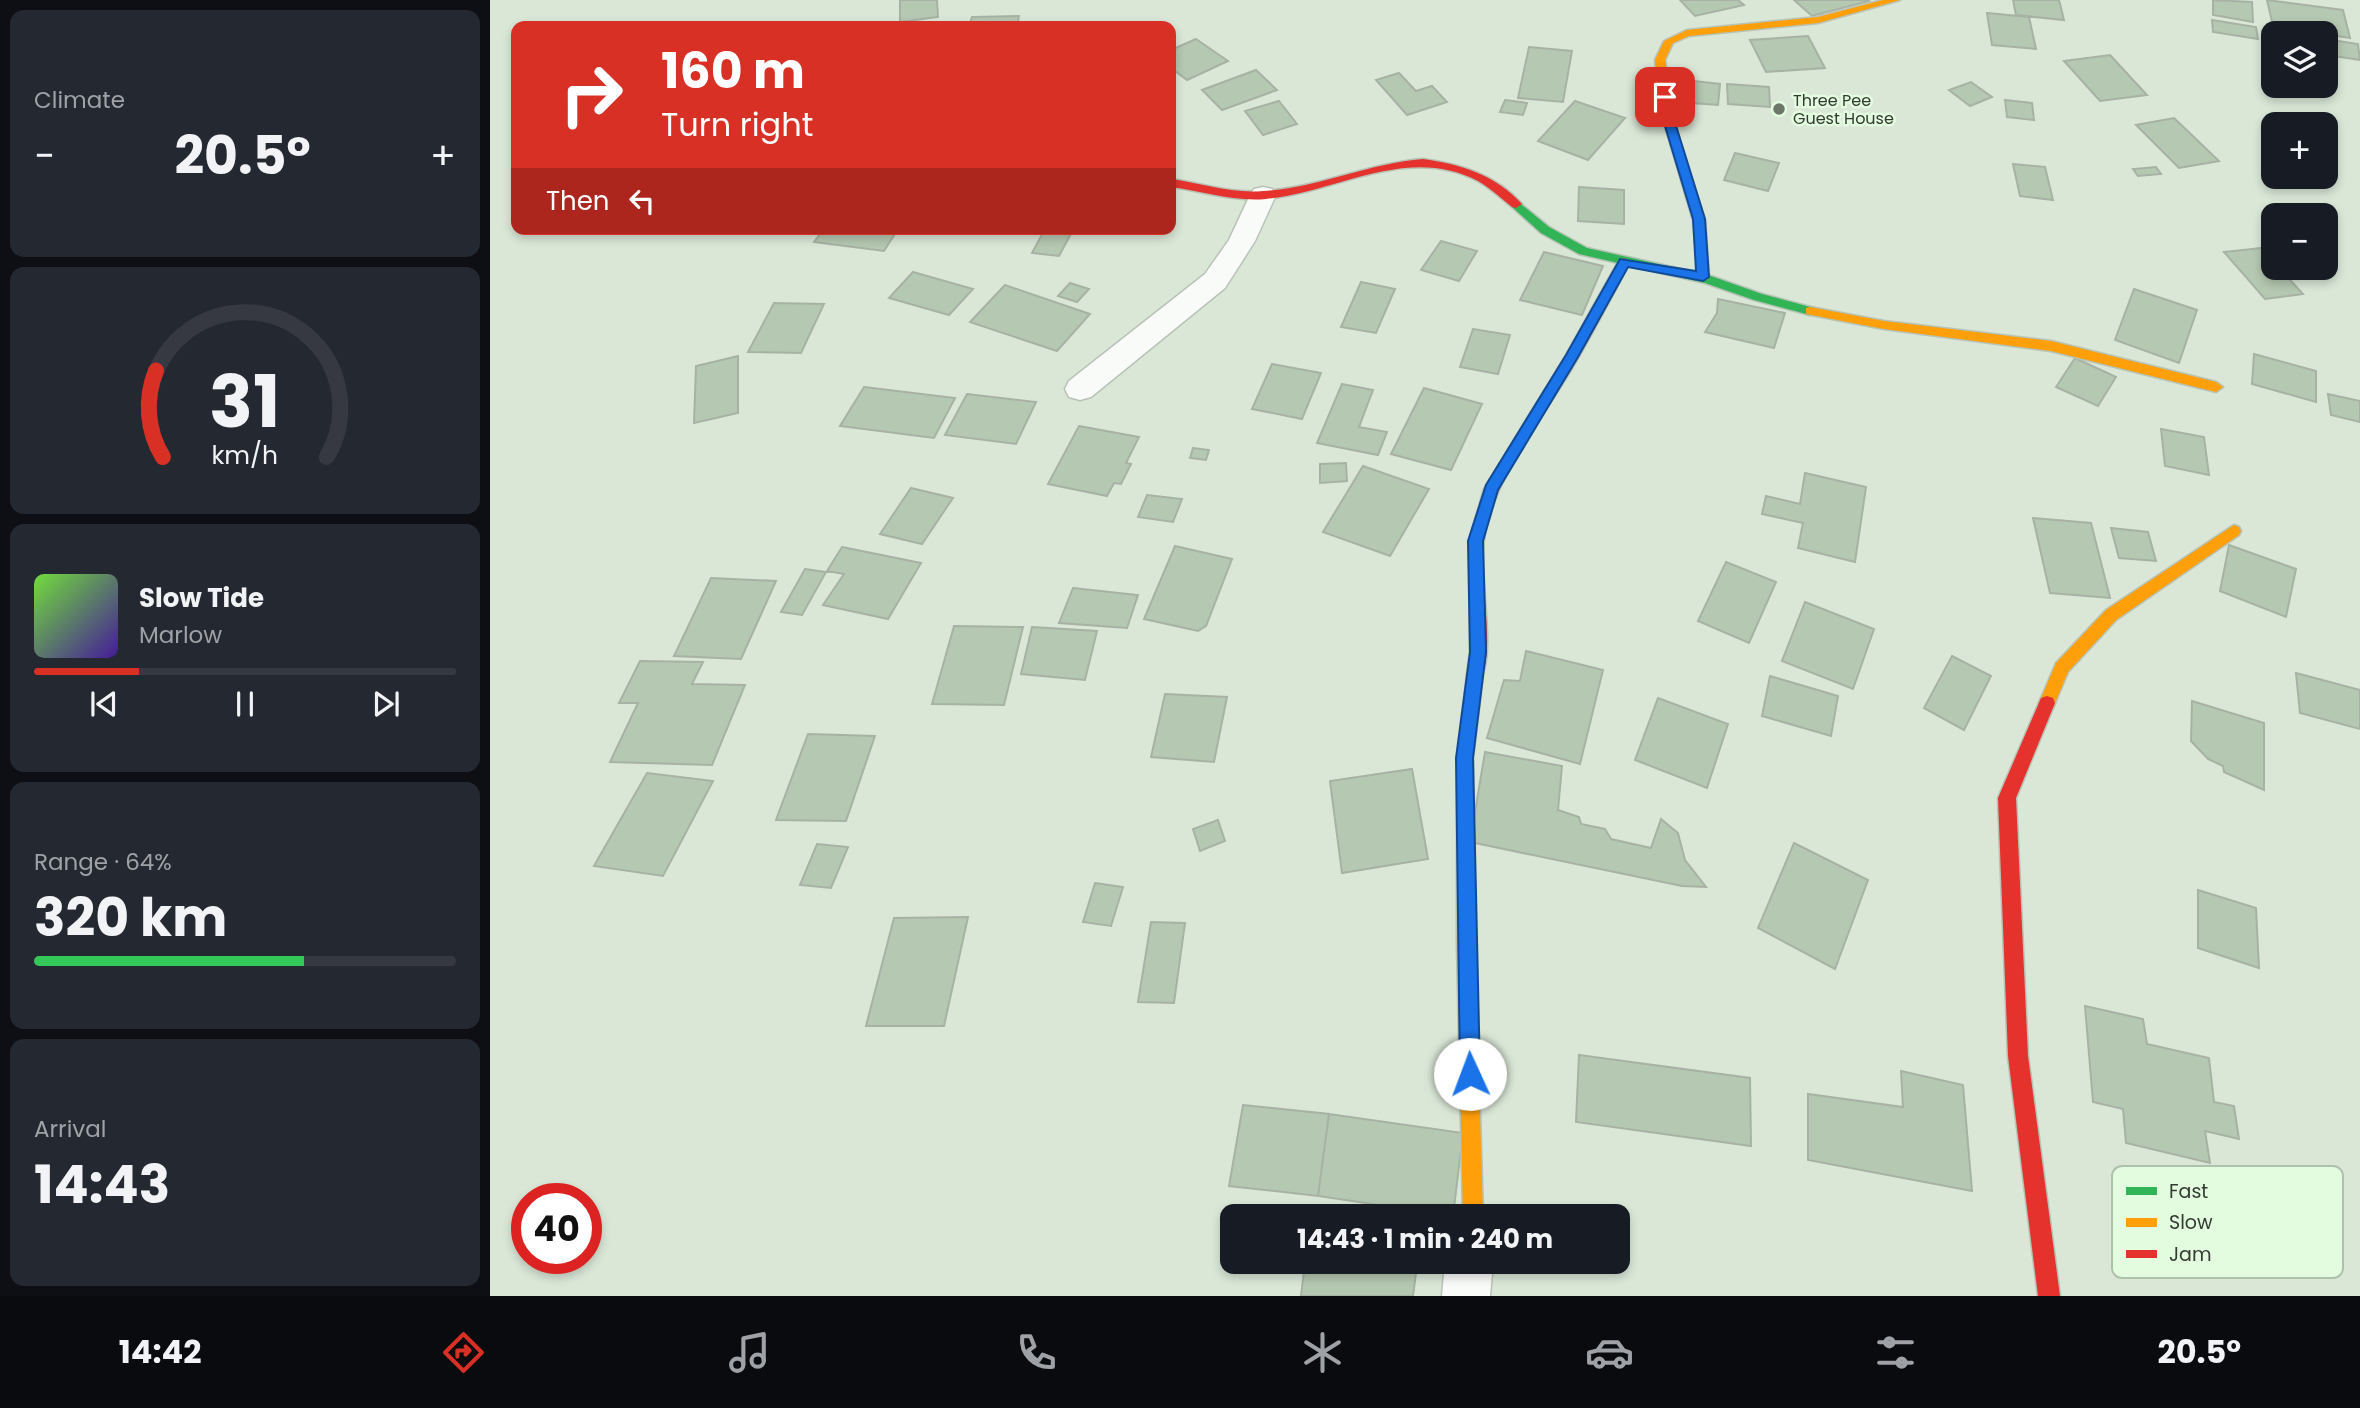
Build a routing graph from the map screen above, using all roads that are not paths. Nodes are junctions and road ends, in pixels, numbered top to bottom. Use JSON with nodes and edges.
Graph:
{"nodes":[{"id":1,"x":1895,"y":0,"type":"edge"},
{"id":2,"x":1176,"y":184,"type":"edge"},
{"id":3,"x":1263,"y":195,"type":"junction"},
{"id":4,"x":1624,"y":262,"type":"junction"},
{"id":5,"x":1703,"y":277,"type":"junction"},
{"id":6,"x":2216,"y":387,"type":"dead end"},
{"id":7,"x":1080,"y":389,"type":"dead end"},
{"id":8,"x":2234,"y":531,"type":"dead end"},
{"id":9,"x":1473,"y":1204,"type":"edge"},
{"id":10,"x":1468,"y":1274,"type":"edge"},
{"id":11,"x":1466,"y":1296,"type":"edge"},
{"id":12,"x":2049,"y":1296,"type":"edge"}],
"edges":[{"from":1,"to":5,"type":"street"},
{"from":2,"to":3,"type":"street"},
{"from":3,"to":4,"type":"street"},
{"from":3,"to":7,"type":"street"},
{"from":4,"to":5,"type":"street"},
{"from":4,"to":9,"type":"street"},
{"from":5,"to":6,"type":"street"},
{"from":8,"to":12,"type":"street"},
{"from":10,"to":11,"type":"street"}]}
